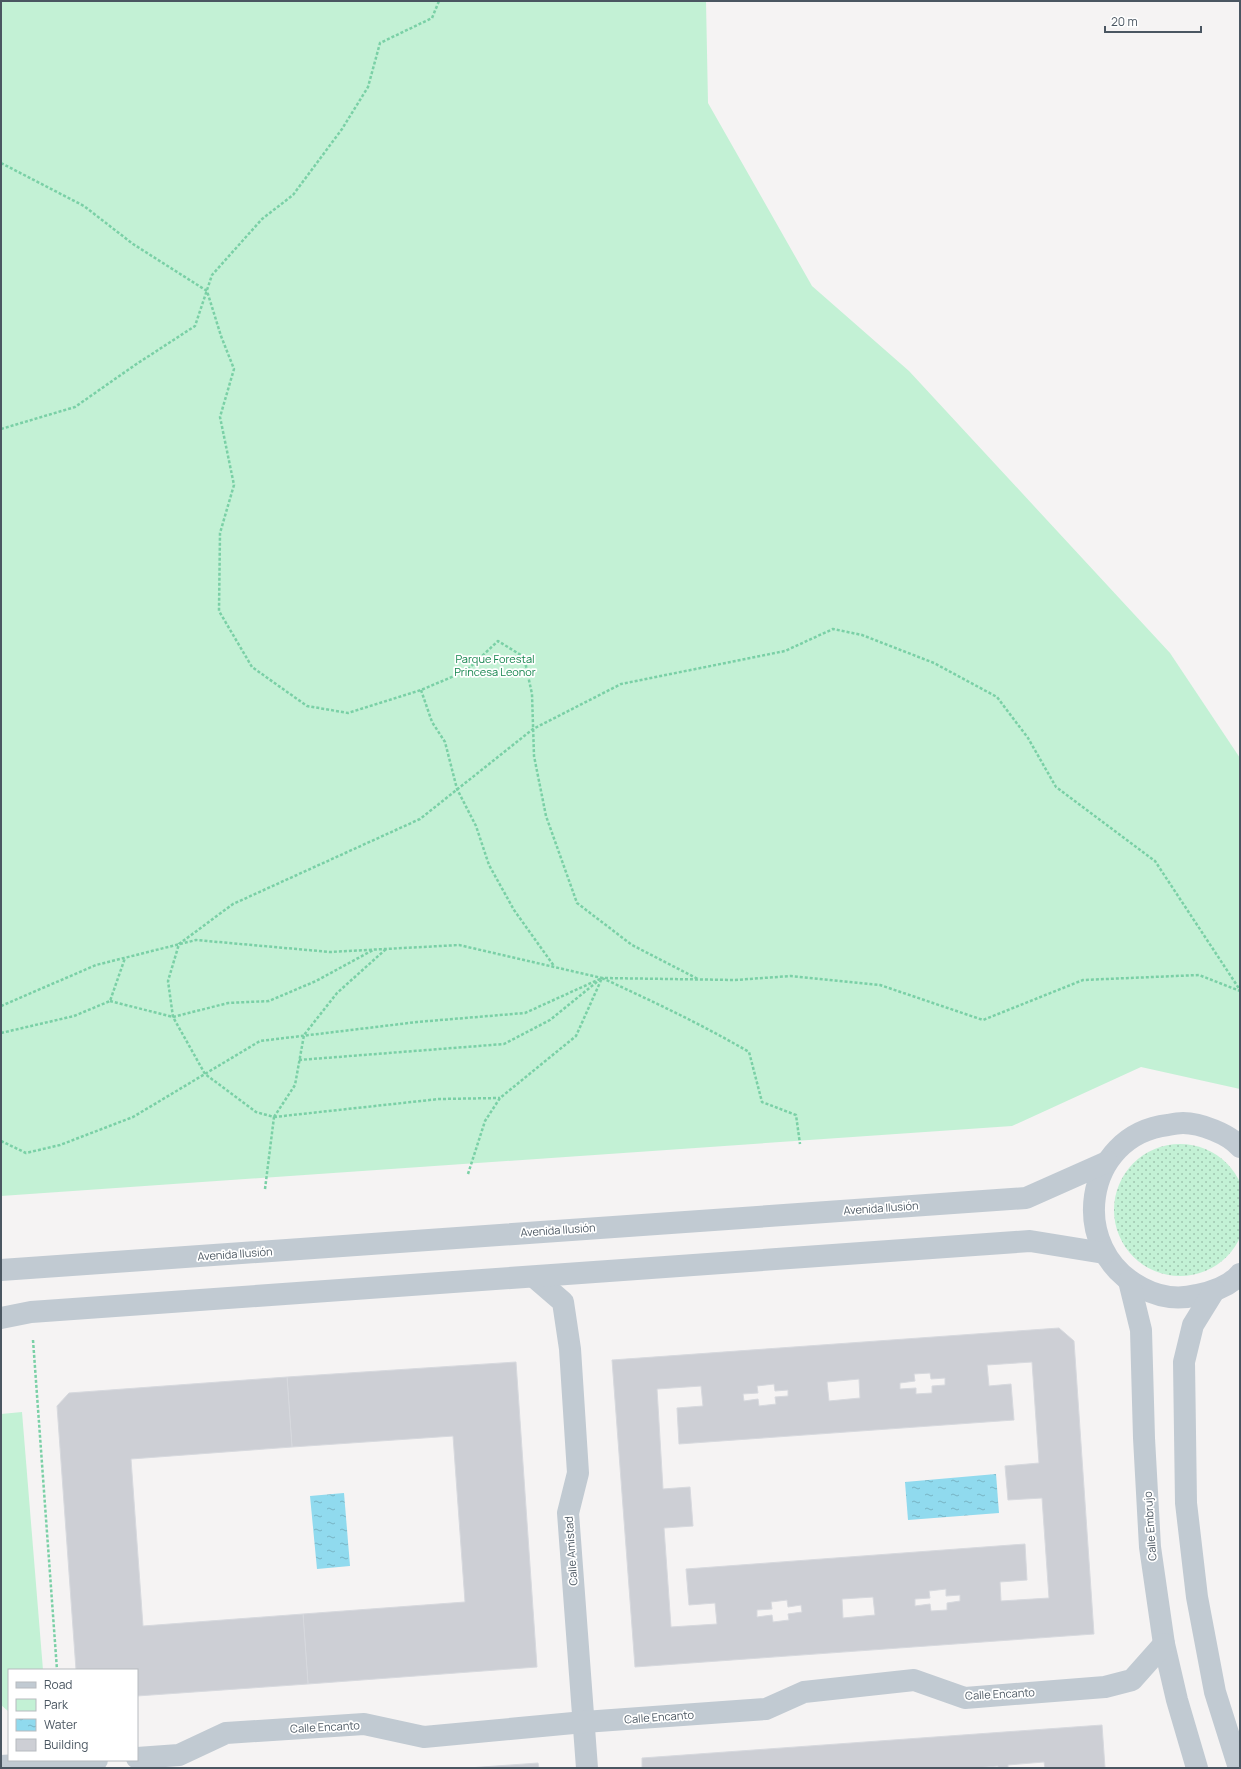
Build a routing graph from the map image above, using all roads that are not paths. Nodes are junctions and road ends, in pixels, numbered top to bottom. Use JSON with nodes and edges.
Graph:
{"nodes":[{"id":1,"x":1240,"y":1147,"type":"edge"},
{"id":2,"x":1107,"y":1162,"type":"junction"},
{"id":3,"x":1104,"y":1253,"type":"junction"},
{"id":4,"x":1,"y":1270,"type":"edge"},
{"id":5,"x":1240,"y":1274,"type":"edge"},
{"id":6,"x":534,"y":1277,"type":"junction"},
{"id":7,"x":1129,"y":1281,"type":"junction"},
{"id":8,"x":1214,"y":1292,"type":"junction"},
{"id":9,"x":1,"y":1318,"type":"edge"},
{"id":10,"x":1164,"y":1644,"type":"junction"},
{"id":11,"x":584,"y":1722,"type":"junction"},
{"id":12,"x":138,"y":1758,"type":"edge"},
{"id":13,"x":81,"y":1761,"type":"edge"},
{"id":14,"x":1,"y":1766,"type":"edge"},
{"id":15,"x":587,"y":1768,"type":"edge"},
{"id":16,"x":1197,"y":1768,"type":"edge"},
{"id":17,"x":1239,"y":1768,"type":"edge"}],
"edges":[{"from":1,"to":2,"type":"street"},
{"from":2,"to":3,"type":"street"},
{"from":2,"to":4,"type":"street","name":"Avenida Ilusión"},
{"from":3,"to":6,"type":"street"},
{"from":3,"to":7,"type":"street"},
{"from":5,"to":8,"type":"street"},
{"from":6,"to":9,"type":"street"},
{"from":6,"to":11,"type":"street","name":"Calle Amistad"},
{"from":7,"to":8,"type":"street"},
{"from":7,"to":10,"type":"street","name":"Calle Embrujo"},
{"from":8,"to":17,"type":"street"},
{"from":10,"to":11,"type":"street","name":"Calle Encanto"},
{"from":10,"to":16,"type":"street","name":"Calle Embrujo"},
{"from":11,"to":12,"type":"street","name":"Calle Encanto"},
{"from":11,"to":15,"type":"street","name":"Calle Amistad"},
{"from":13,"to":14,"type":"street"}]}
